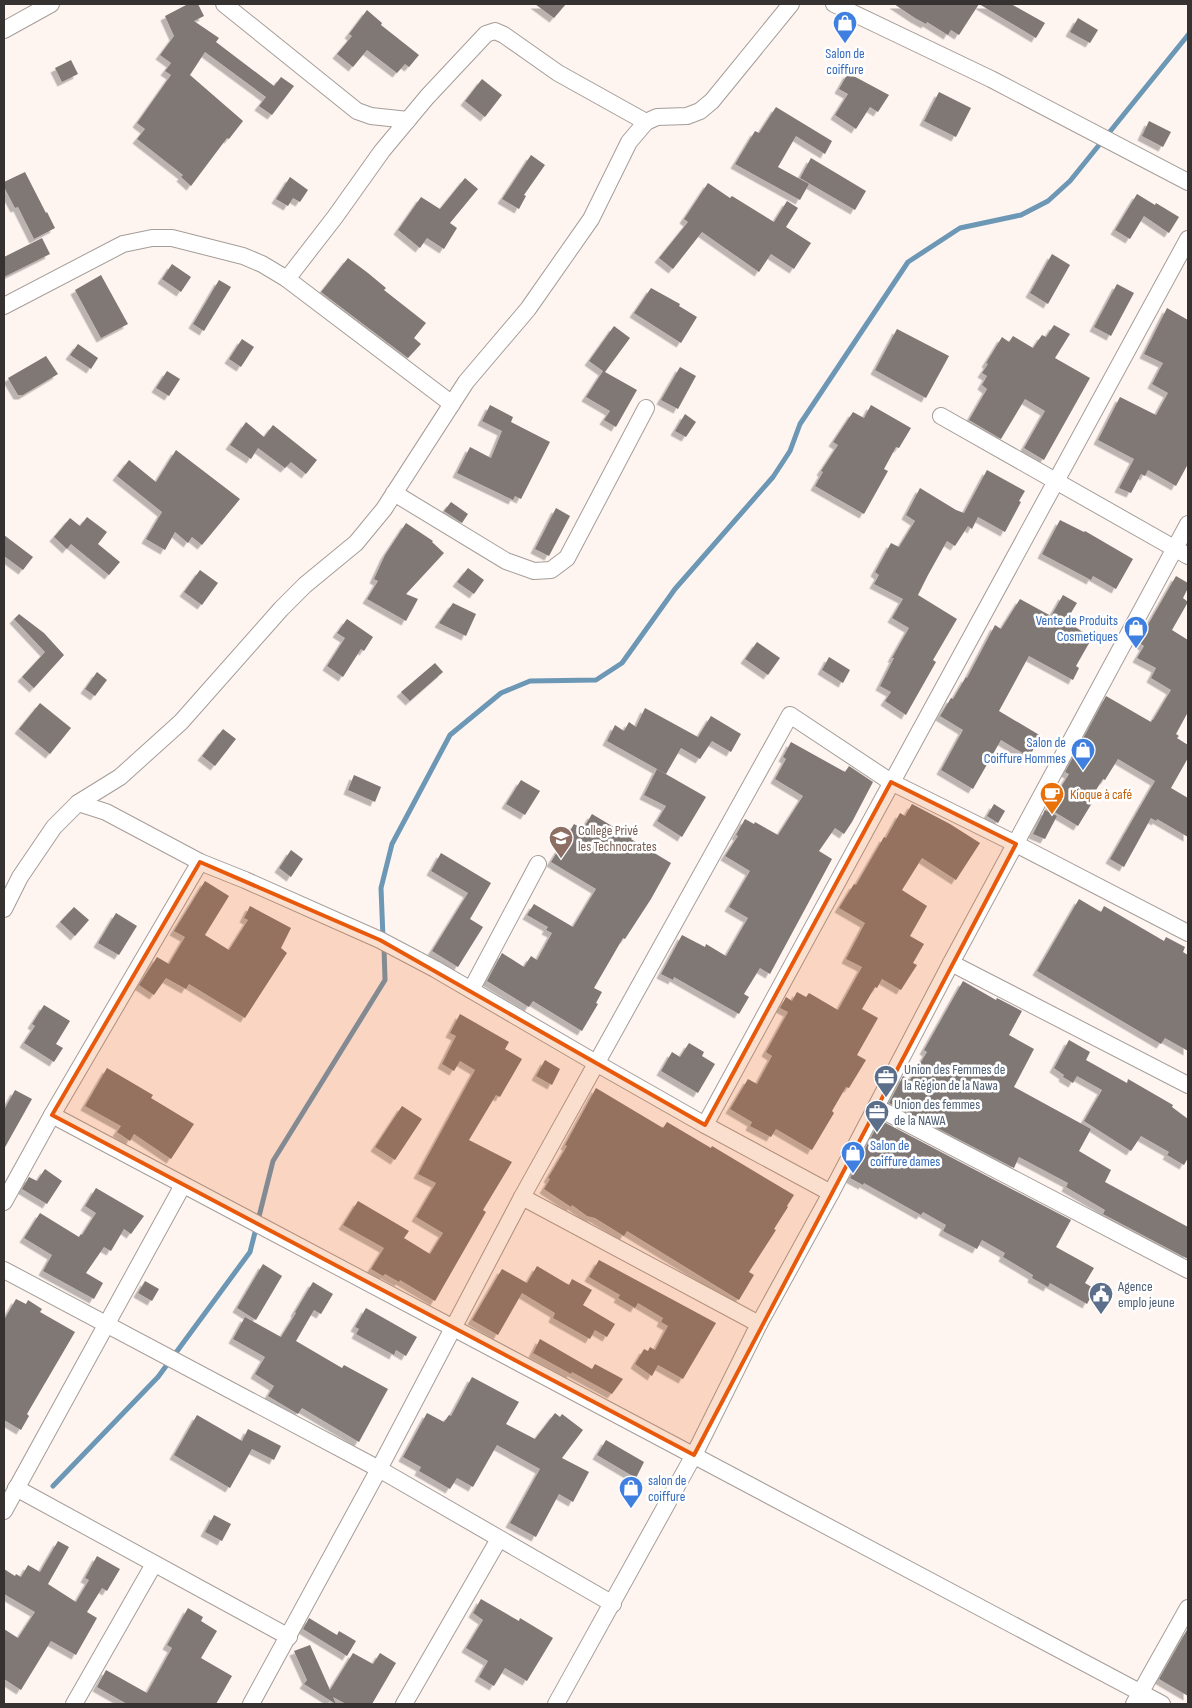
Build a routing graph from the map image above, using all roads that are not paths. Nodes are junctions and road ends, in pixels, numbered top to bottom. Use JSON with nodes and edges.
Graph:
{"nodes":[{"id":1,"x":51,"y":4,"type":"edge"},
{"id":2,"x":224,"y":4,"type":"edge"},
{"id":3,"x":791,"y":4,"type":"edge"},
{"id":4,"x":834,"y":4,"type":"edge"},
{"id":5,"x":4,"y":30,"type":"edge"},
{"id":6,"x":408,"y":120,"type":"junction"},
{"id":7,"x":646,"y":122,"type":"junction"},
{"id":8,"x":1188,"y":182,"type":"edge"},
{"id":9,"x":1188,"y":239,"type":"edge"},
{"id":10,"x":287,"y":279,"type":"junction"},
{"id":11,"x":4,"y":306,"type":"edge"},
{"id":12,"x":452,"y":404,"type":"junction"},
{"id":13,"x":646,"y":408,"type":"dead end"},
{"id":14,"x":942,"y":416,"type":"dead end"},
{"id":15,"x":1055,"y":482,"type":"junction"},
{"id":16,"x":394,"y":493,"type":"junction"},
{"id":17,"x":1188,"y":524,"type":"edge"},
{"id":18,"x":1182,"y":552,"type":"edge"},
{"id":19,"x":891,"y":782,"type":"junction"},
{"id":20,"x":78,"y":803,"type":"junction"},
{"id":21,"x":1016,"y":844,"type":"junction"},
{"id":22,"x":200,"y":862,"type":"junction"},
{"id":23,"x":538,"y":864,"type":"dead end"},
{"id":24,"x":4,"y":909,"type":"edge"},
{"id":25,"x":1188,"y":933,"type":"edge"},
{"id":26,"x":951,"y":963,"type":"junction"},
{"id":27,"x":471,"y":990,"type":"junction"},
{"id":28,"x":596,"y":1063,"type":"junction"},
{"id":29,"x":1188,"y":1085,"type":"edge"},
{"id":30,"x":876,"y":1107,"type":"junction"},
{"id":31,"x":52,"y":1115,"type":"junction"},
{"id":32,"x":705,"y":1125,"type":"junction"},
{"id":33,"x":183,"y":1184,"type":"junction"},
{"id":34,"x":831,"y":1193,"type":"junction"},
{"id":35,"x":522,"y":1197,"type":"junction"},
{"id":36,"x":4,"y":1202,"type":"edge"},
{"id":37,"x":4,"y":1270,"type":"edge"},
{"id":38,"x":1188,"y":1270,"type":"edge"},
{"id":39,"x":105,"y":1324,"type":"junction"},
{"id":40,"x":759,"y":1324,"type":"junction"},
{"id":41,"x":453,"y":1328,"type":"junction"},
{"id":42,"x":694,"y":1455,"type":"junction"},
{"id":43,"x":379,"y":1469,"type":"junction"},
{"id":44,"x":16,"y":1488,"type":"junction"},
{"id":45,"x":4,"y":1510,"type":"edge"},
{"id":46,"x":499,"y":1539,"type":"junction"},
{"id":47,"x":154,"y":1564,"type":"junction"},
{"id":48,"x":613,"y":1604,"type":"junction"},
{"id":49,"x":1188,"y":1608,"type":"edge"},
{"id":50,"x":289,"y":1637,"type":"junction"},
{"id":51,"x":1137,"y":1698,"type":"edge"},
{"id":52,"x":74,"y":1704,"type":"edge"},
{"id":53,"x":251,"y":1704,"type":"edge"},
{"id":54,"x":404,"y":1704,"type":"edge"},
{"id":55,"x":556,"y":1704,"type":"edge"},
{"id":56,"x":1162,"y":1704,"type":"edge"}],
"edges":[{"from":1,"to":5,"type":"street"},
{"from":2,"to":6,"type":"street"},
{"from":3,"to":7,"type":"street"},
{"from":4,"to":8,"type":"street"},
{"from":6,"to":7,"type":"street"},
{"from":6,"to":10,"type":"street"},
{"from":7,"to":12,"type":"street"},
{"from":9,"to":15,"type":"street"},
{"from":10,"to":11,"type":"street"},
{"from":10,"to":12,"type":"street"},
{"from":12,"to":16,"type":"street"},
{"from":13,"to":16,"type":"street"},
{"from":14,"to":15,"type":"street"},
{"from":15,"to":18,"type":"street"},
{"from":15,"to":19,"type":"street"},
{"from":16,"to":20,"type":"street"},
{"from":17,"to":18,"type":"street"},
{"from":18,"to":21,"type":"street"},
{"from":19,"to":21,"type":"street"},
{"from":19,"to":28,"type":"street"},
{"from":19,"to":32,"type":"street"},
{"from":20,"to":22,"type":"street"},
{"from":20,"to":24,"type":"street"},
{"from":21,"to":25,"type":"street"},
{"from":21,"to":26,"type":"street"},
{"from":22,"to":27,"type":"street"},
{"from":22,"to":31,"type":"street"},
{"from":23,"to":27,"type":"street"},
{"from":26,"to":29,"type":"street"},
{"from":26,"to":30,"type":"street"},
{"from":27,"to":28,"type":"street"},
{"from":28,"to":32,"type":"street"},
{"from":28,"to":35,"type":"street"},
{"from":30,"to":34,"type":"street"},
{"from":30,"to":38,"type":"street"},
{"from":31,"to":33,"type":"street"},
{"from":31,"to":36,"type":"street"},
{"from":32,"to":34,"type":"street"},
{"from":33,"to":39,"type":"street"},
{"from":33,"to":41,"type":"street"},
{"from":34,"to":40,"type":"street"},
{"from":35,"to":40,"type":"street"},
{"from":35,"to":41,"type":"street"},
{"from":37,"to":39,"type":"street"},
{"from":39,"to":43,"type":"street"},
{"from":39,"to":44,"type":"street"},
{"from":40,"to":42,"type":"street"},
{"from":41,"to":42,"type":"street"},
{"from":41,"to":43,"type":"street"},
{"from":42,"to":48,"type":"street"},
{"from":42,"to":51,"type":"street"},
{"from":43,"to":46,"type":"street"},
{"from":43,"to":50,"type":"street"},
{"from":44,"to":45,"type":"street"},
{"from":44,"to":47,"type":"street"},
{"from":46,"to":48,"type":"street"},
{"from":46,"to":54,"type":"street"},
{"from":47,"to":50,"type":"street"},
{"from":47,"to":52,"type":"street"},
{"from":48,"to":55,"type":"street"},
{"from":49,"to":51,"type":"street"},
{"from":50,"to":53,"type":"street"},
{"from":51,"to":56,"type":"street"}]}
